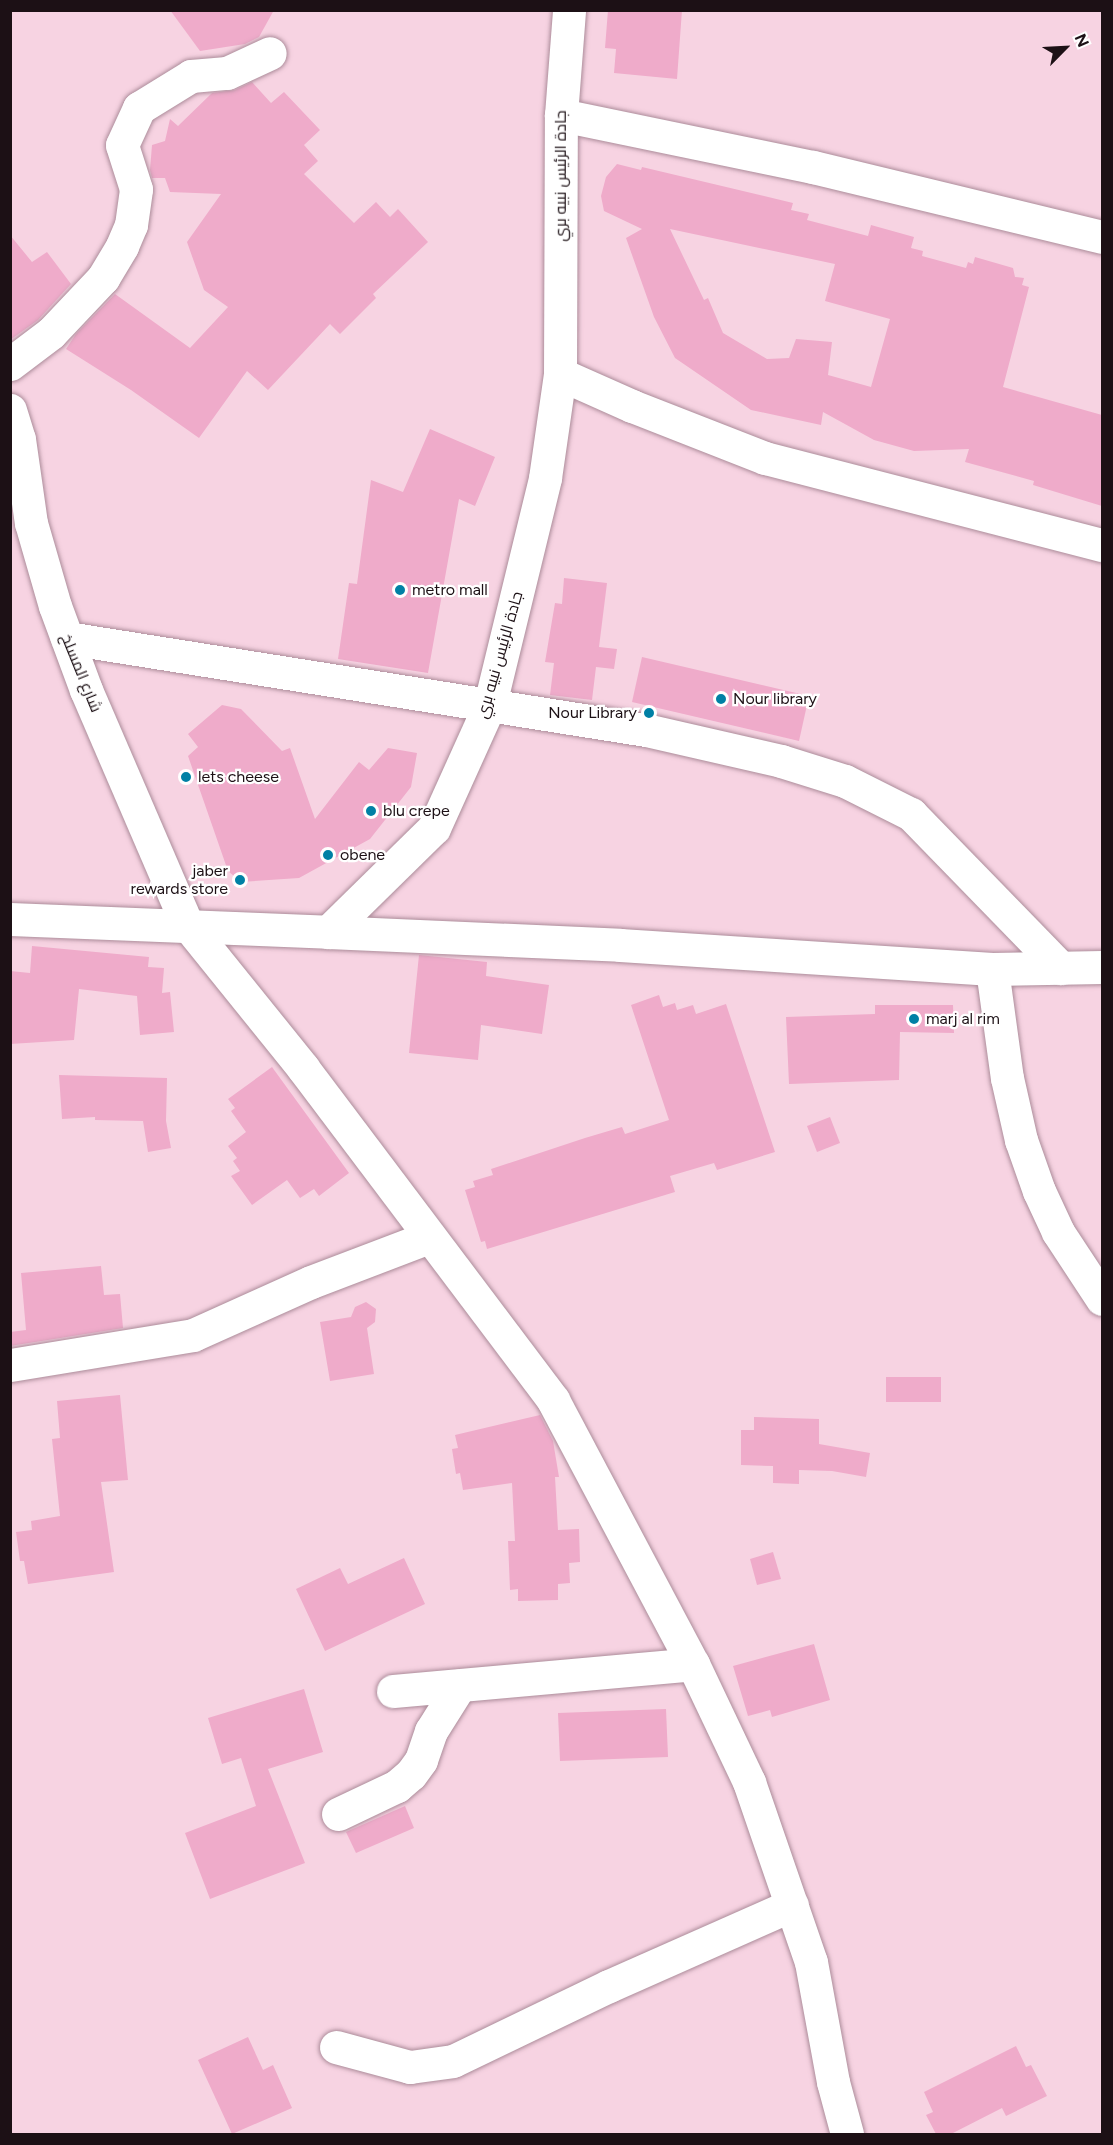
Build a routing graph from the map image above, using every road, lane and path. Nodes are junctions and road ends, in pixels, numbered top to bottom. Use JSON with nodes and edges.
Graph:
{"nodes":[{"id":1,"x":569,"y":10,"type":"edge"},
{"id":2,"x":270,"y":53,"type":"dead end"},
{"id":3,"x":561,"y":115,"type":"junction"},
{"id":4,"x":1102,"y":237,"type":"edge"},
{"id":5,"x":10,"y":364,"type":"edge"},
{"id":6,"x":560,"y":374,"type":"junction"},
{"id":7,"x":10,"y":410,"type":"edge"},
{"id":8,"x":1102,"y":545,"type":"edge"},
{"id":9,"x":66,"y":638,"type":"junction"},
{"id":10,"x":490,"y":704,"type":"junction"},
{"id":11,"x":10,"y":919,"type":"edge"},
{"id":12,"x":187,"y":924,"type":"junction"},
{"id":13,"x":328,"y":932,"type":"junction"},
{"id":14,"x":1061,"y":968,"type":"junction"},
{"id":15,"x":1102,"y":968,"type":"edge"},
{"id":16,"x":992,"y":969,"type":"junction"},
{"id":17,"x":429,"y":1237,"type":"junction"},
{"id":18,"x":1102,"y":1299,"type":"edge"},
{"id":19,"x":10,"y":1365,"type":"edge"},
{"id":20,"x":693,"y":1664,"type":"junction"},
{"id":21,"x":460,"y":1685,"type":"junction"},
{"id":22,"x":393,"y":1691,"type":"dead end"},
{"id":23,"x":338,"y":1814,"type":"dead end"},
{"id":24,"x":792,"y":1905,"type":"junction"},
{"id":25,"x":336,"y":2047,"type":"dead end"},
{"id":26,"x":847,"y":2134,"type":"edge"}],
"edges":[{"from":1,"to":3,"type":"street","name":"جادة الرئيس نبيه بري"},
{"from":2,"to":5,"type":"street"},
{"from":3,"to":4,"type":"street"},
{"from":3,"to":6,"type":"street","name":"جادة الرئيس نبيه بري"},
{"from":6,"to":8,"type":"street"},
{"from":6,"to":10,"type":"street","name":"جادة الرئيس نبيه بري"},
{"from":7,"to":9,"type":"street","name":"شارع المسلخ"},
{"from":9,"to":10,"type":"street"},
{"from":9,"to":12,"type":"street","name":"شارع المسلخ"},
{"from":10,"to":13,"type":"street","name":"جادة الرئيس نبيه بري"},
{"from":10,"to":14,"type":"street"},
{"from":11,"to":12,"type":"street"},
{"from":12,"to":13,"type":"street"},
{"from":12,"to":17,"type":"street","name":"شارع المسلخ"},
{"from":13,"to":16,"type":"street"},
{"from":14,"to":15,"type":"street"},
{"from":14,"to":16,"type":"street"},
{"from":16,"to":18,"type":"street"},
{"from":17,"to":19,"type":"street"},
{"from":17,"to":20,"type":"street","name":"شارع المسلخ"},
{"from":20,"to":21,"type":"street"},
{"from":20,"to":24,"type":"street","name":"شارع المسلخ"},
{"from":21,"to":22,"type":"street"},
{"from":21,"to":23,"type":"street"},
{"from":24,"to":25,"type":"street"},
{"from":24,"to":26,"type":"street","name":"شارع المسلخ"}]}
